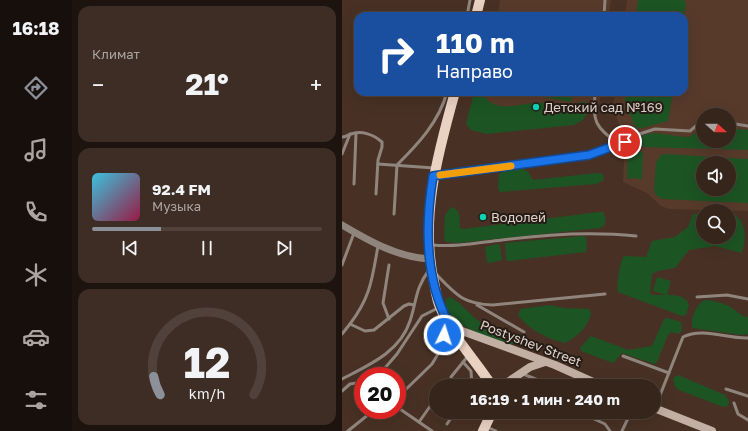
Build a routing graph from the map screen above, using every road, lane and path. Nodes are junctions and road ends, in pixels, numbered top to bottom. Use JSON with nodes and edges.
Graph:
{"nodes":[{"id":1,"x":470,"y":0,"type":"edge"},
{"id":2,"x":480,"y":0,"type":"edge"},
{"id":3,"x":605,"y":0,"type":"edge"},
{"id":4,"x":468,"y":12,"type":"edge"},
{"id":5,"x":477,"y":12,"type":"edge"},
{"id":6,"x":604,"y":12,"type":"edge"},
{"id":7,"x":446,"y":96,"type":"edge"},
{"id":8,"x":454,"y":96,"type":"edge"},
{"id":9,"x":595,"y":96,"type":"edge"},
{"id":10,"x":736,"y":124,"type":"edge"},
{"id":11,"x":696,"y":126,"type":"edge"},
{"id":12,"x":748,"y":126,"type":"edge"},
{"id":13,"x":356,"y":133,"type":"junction"},
{"id":14,"x":350,"y":134,"type":"junction"},
{"id":15,"x":342,"y":137,"type":"edge"},
{"id":16,"x":620,"y":144,"type":"junction"},
{"id":17,"x":342,"y":154,"type":"edge"},
{"id":18,"x":378,"y":164,"type":"junction"},
{"id":19,"x":397,"y":165,"type":"junction"},
{"id":20,"x":434,"y":172,"type":"junction"},
{"id":21,"x":354,"y":184,"type":"dead end"},
{"id":22,"x":376,"y":194,"type":"dead end"},
{"id":23,"x":394,"y":214,"type":"dead end"},
{"id":24,"x":342,"y":225,"type":"edge"},
{"id":25,"x":354,"y":232,"type":"junction"},
{"id":26,"x":636,"y":236,"type":"dead end"},
{"id":27,"x":428,"y":244,"type":"junction"},
{"id":28,"x":378,"y":246,"type":"junction"},
{"id":29,"x":430,"y":264,"type":"junction"},
{"id":30,"x":342,"y":265,"type":"edge"},
{"id":31,"x":390,"y":265,"type":"dead end"},
{"id":32,"x":605,"y":294,"type":"dead end"},
{"id":33,"x":697,"y":297,"type":"dead end"},
{"id":34,"x":748,"y":299,"type":"edge"},
{"id":35,"x":414,"y":305,"type":"junction"},
{"id":36,"x":476,"y":305,"type":"junction"},
{"id":37,"x":440,"y":307,"type":"junction"},
{"id":38,"x":389,"y":318,"type":"junction"},
{"id":39,"x":350,"y":324,"type":"junction"},
{"id":40,"x":450,"y":324,"type":"junction"},
{"id":41,"x":524,"y":332,"type":"dead end"},
{"id":42,"x":342,"y":334,"type":"edge"},
{"id":43,"x":748,"y":338,"type":"edge"},
{"id":44,"x":623,"y":356,"type":"dead end"},
{"id":45,"x":466,"y":358,"type":"junction"},
{"id":46,"x":545,"y":362,"type":"junction"},
{"id":47,"x":386,"y":367,"type":"edge"},
{"id":48,"x":520,"y":372,"type":"junction"},
{"id":49,"x":669,"y":373,"type":"junction"},
{"id":50,"x":451,"y":377,"type":"dead end"},
{"id":51,"x":342,"y":379,"type":"edge"},
{"id":52,"x":472,"y":379,"type":"edge"},
{"id":53,"x":486,"y":379,"type":"edge"},
{"id":54,"x":511,"y":379,"type":"edge"},
{"id":55,"x":536,"y":379,"type":"edge"},
{"id":56,"x":585,"y":379,"type":"edge"},
{"id":57,"x":354,"y":383,"type":"edge"},
{"id":58,"x":726,"y":388,"type":"dead end"},
{"id":59,"x":406,"y":389,"type":"edge"},
{"id":60,"x":342,"y":391,"type":"edge"},
{"id":61,"x":661,"y":392,"type":"edge"},
{"id":62,"x":748,"y":396,"type":"edge"},
{"id":63,"x":734,"y":403,"type":"dead end"},
{"id":64,"x":429,"y":408,"type":"edge"},
{"id":65,"x":661,"y":411,"type":"edge"},
{"id":66,"x":406,"y":413,"type":"edge"},
{"id":67,"x":363,"y":419,"type":"edge"},
{"id":68,"x":450,"y":419,"type":"edge"},
{"id":69,"x":489,"y":419,"type":"edge"},
{"id":70,"x":594,"y":419,"type":"edge"},
{"id":71,"x":628,"y":419,"type":"edge"},
{"id":72,"x":748,"y":420,"type":"edge"},
{"id":73,"x":419,"y":422,"type":"junction"},
{"id":74,"x":447,"y":424,"type":"dead end"},
{"id":75,"x":485,"y":429,"type":"edge"},
{"id":76,"x":348,"y":431,"type":"edge"},
{"id":77,"x":432,"y":431,"type":"edge"},
{"id":78,"x":496,"y":431,"type":"edge"},
{"id":79,"x":610,"y":431,"type":"edge"},
{"id":80,"x":622,"y":431,"type":"edge"},
{"id":81,"x":712,"y":431,"type":"edge"}],
"edges":[{"from":1,"to":4,"type":"lane"},
{"from":2,"to":5,"type":"main road"},
{"from":3,"to":6,"type":"lane"},
{"from":7,"to":19,"type":"lane"},
{"from":8,"to":20,"type":"main road"},
{"from":9,"to":16,"type":"lane"},
{"from":10,"to":12,"type":"lane"},
{"from":11,"to":16,"type":"lane"},
{"from":13,"to":14,"type":"lane"},
{"from":13,"to":18,"type":"lane"},
{"from":13,"to":21,"type":"lane"},
{"from":14,"to":15,"type":"lane"},
{"from":14,"to":17,"type":"lane"},
{"from":16,"to":20,"type":"lane"},
{"from":18,"to":19,"type":"lane"},
{"from":18,"to":22,"type":"lane"},
{"from":19,"to":20,"type":"lane"},
{"from":19,"to":23,"type":"lane"},
{"from":20,"to":27,"type":"main road"},
{"from":24,"to":25,"type":"street"},
{"from":25,"to":28,"type":"street"},
{"from":25,"to":30,"type":"lane"},
{"from":26,"to":27,"type":"lane"},
{"from":27,"to":29,"type":"main road"},
{"from":28,"to":29,"type":"street"},
{"from":28,"to":39,"type":"lane"},
{"from":29,"to":35,"type":"lane"},
{"from":29,"to":36,"type":"lane"},
{"from":29,"to":37,"type":"main road"},
{"from":31,"to":38,"type":"lane"},
{"from":32,"to":36,"type":"lane"},
{"from":33,"to":34,"type":"lane"},
{"from":35,"to":38,"type":"lane"},
{"from":35,"to":51,"type":"lane"},
{"from":36,"to":41,"type":"lane"},
{"from":37,"to":40,"type":"main road"},
{"from":37,"to":47,"type":"lane"},
{"from":38,"to":39,"type":"lane"},
{"from":39,"to":42,"type":"lane"},
{"from":40,"to":45,"type":"main road"},
{"from":40,"to":46,"type":"main road","name":"Postyshev Street"},
{"from":40,"to":59,"type":"lane"},
{"from":43,"to":49,"type":"lane"},
{"from":44,"to":49,"type":"lane"},
{"from":45,"to":50,"type":"lane"},
{"from":45,"to":52,"type":"lane"},
{"from":45,"to":53,"type":"main road"},
{"from":46,"to":48,"type":"main road"},
{"from":46,"to":56,"type":"main road","name":"Postyshev Street"},
{"from":48,"to":54,"type":"main road"},
{"from":48,"to":55,"type":"lane"},
{"from":49,"to":61,"type":"lane"},
{"from":57,"to":60,"type":"lane"},
{"from":58,"to":62,"type":"lane"},
{"from":63,"to":72,"type":"lane"},
{"from":64,"to":73,"type":"lane"},
{"from":65,"to":81,"type":"main road"},
{"from":66,"to":73,"type":"lane"},
{"from":67,"to":76,"type":"lane"},
{"from":68,"to":74,"type":"lane"},
{"from":69,"to":75,"type":"main road"},
{"from":70,"to":79,"type":"lane"},
{"from":71,"to":80,"type":"lane"},
{"from":73,"to":77,"type":"lane"},
{"from":75,"to":78,"type":"lane"}]}
